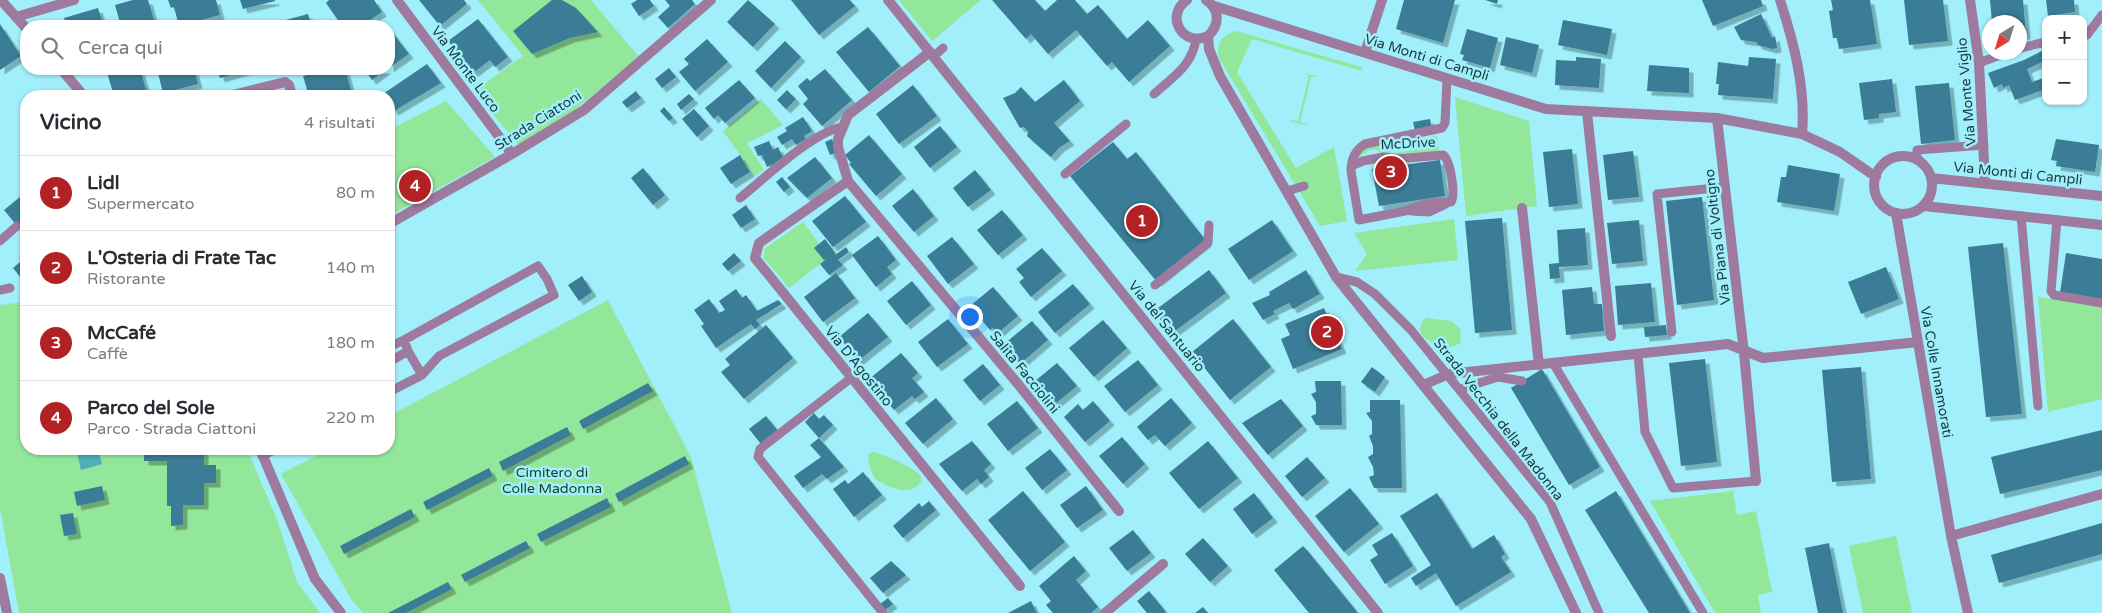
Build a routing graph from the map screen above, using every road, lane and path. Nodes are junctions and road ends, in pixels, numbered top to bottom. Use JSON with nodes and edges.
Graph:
{"nodes":[{"id":1,"x":1,"y":0,"type":"edge"},
{"id":2,"x":74,"y":0,"type":"edge"},
{"id":3,"x":397,"y":0,"type":"edge"},
{"id":4,"x":710,"y":0,"type":"edge"},
{"id":5,"x":888,"y":0,"type":"edge"},
{"id":6,"x":1186,"y":0,"type":"edge"},
{"id":7,"x":1382,"y":0,"type":"edge"},
{"id":8,"x":1780,"y":0,"type":"edge"},
{"id":9,"x":1970,"y":0,"type":"edge"},
{"id":10,"x":1210,"y":2,"type":"edge"},
{"id":11,"x":2102,"y":15,"type":"edge"},
{"id":12,"x":16,"y":17,"type":"junction"},
{"id":13,"x":20,"y":21,"type":"edge"},
{"id":14,"x":1260,"y":21,"type":"junction"},
{"id":15,"x":1217,"y":22,"type":"junction"},
{"id":16,"x":2098,"y":29,"type":"edge"},
{"id":17,"x":2087,"y":35,"type":"edge"},
{"id":18,"x":1208,"y":36,"type":"junction"},
{"id":19,"x":1196,"y":39,"type":"junction"},
{"id":20,"x":2042,"y":43,"type":"edge"},
{"id":21,"x":2027,"y":46,"type":"edge"},
{"id":22,"x":943,"y":48,"type":"dead end"},
{"id":23,"x":1365,"y":52,"type":"junction"},
{"id":24,"x":932,"y":54,"type":"junction"},
{"id":25,"x":1987,"y":60,"type":"edge"},
{"id":26,"x":1979,"y":63,"type":"junction"},
{"id":27,"x":66,"y":75,"type":"edge"},
{"id":28,"x":1447,"y":79,"type":"junction"},
{"id":29,"x":79,"y":90,"type":"edge"},
{"id":30,"x":253,"y":90,"type":"edge"},
{"id":31,"x":290,"y":90,"type":"edge"},
{"id":32,"x":1154,"y":94,"type":"dead end"},
{"id":33,"x":1587,"y":112,"type":"junction"},
{"id":34,"x":1717,"y":118,"type":"junction"},
{"id":35,"x":1126,"y":124,"type":"dead end"},
{"id":36,"x":842,"y":127,"type":"junction"},
{"id":37,"x":1802,"y":134,"type":"junction"},
{"id":38,"x":1984,"y":145,"type":"junction"},
{"id":39,"x":512,"y":154,"type":"junction"},
{"id":40,"x":1917,"y":160,"type":"junction"},
{"id":41,"x":1351,"y":166,"type":"junction"},
{"id":42,"x":1065,"y":174,"type":"dead end"},
{"id":43,"x":1876,"y":177,"type":"junction"},
{"id":44,"x":1931,"y":178,"type":"junction"},
{"id":45,"x":848,"y":182,"type":"junction"},
{"id":46,"x":1985,"y":182,"type":"junction"},
{"id":47,"x":1304,"y":186,"type":"dead end"},
{"id":48,"x":1725,"y":187,"type":"junction"},
{"id":49,"x":1287,"y":191,"type":"junction"},
{"id":50,"x":2102,"y":196,"type":"edge"},
{"id":51,"x":740,"y":198,"type":"dead end"},
{"id":52,"x":1924,"y":206,"type":"junction"},
{"id":53,"x":1522,"y":208,"type":"dead end"},
{"id":54,"x":1896,"y":213,"type":"junction"},
{"id":55,"x":2021,"y":216,"type":"junction"},
{"id":56,"x":2057,"y":220,"type":"junction"},
{"id":57,"x":395,"y":221,"type":"edge"},
{"id":58,"x":1209,"y":225,"type":"dead end"},
{"id":59,"x":2102,"y":225,"type":"edge"},
{"id":60,"x":17,"y":226,"type":"dead end"},
{"id":61,"x":0,"y":241,"type":"edge"},
{"id":62,"x":1336,"y":277,"type":"junction"},
{"id":63,"x":1155,"y":286,"type":"dead end"},
{"id":64,"x":10,"y":288,"type":"dead end"},
{"id":65,"x":0,"y":290,"type":"edge"},
{"id":66,"x":2102,"y":303,"type":"edge"},
{"id":67,"x":1672,"y":332,"type":"dead end"},
{"id":68,"x":1611,"y":336,"type":"dead end"},
{"id":69,"x":404,"y":340,"type":"junction"},
{"id":70,"x":1918,"y":342,"type":"junction"},
{"id":71,"x":395,"y":344,"type":"edge"},
{"id":72,"x":408,"y":351,"type":"junction"},
{"id":73,"x":1744,"y":352,"type":"junction"},
{"id":74,"x":1638,"y":354,"type":"junction"},
{"id":75,"x":395,"y":359,"type":"edge"},
{"id":76,"x":1553,"y":363,"type":"junction"},
{"id":77,"x":1539,"y":365,"type":"junction"},
{"id":78,"x":1449,"y":374,"type":"junction"},
{"id":79,"x":422,"y":376,"type":"junction"},
{"id":80,"x":851,"y":378,"type":"junction"},
{"id":81,"x":1522,"y":381,"type":"dead end"},
{"id":82,"x":1423,"y":385,"type":"junction"},
{"id":83,"x":395,"y":389,"type":"edge"},
{"id":84,"x":1460,"y":389,"type":"junction"},
{"id":85,"x":2038,"y":406,"type":"dead end"},
{"id":86,"x":262,"y":455,"type":"edge"},
{"id":87,"x":1756,"y":481,"type":"joint"},
{"id":88,"x":2102,"y":494,"type":"edge"},
{"id":89,"x":1119,"y":511,"type":"dead end"},
{"id":90,"x":1951,"y":536,"type":"junction"},
{"id":91,"x":1163,"y":564,"type":"dead end"},
{"id":92,"x":0,"y":578,"type":"edge"},
{"id":93,"x":1020,"y":586,"type":"dead end"},
{"id":94,"x":7,"y":613,"type":"edge"},
{"id":95,"x":341,"y":613,"type":"edge"},
{"id":96,"x":882,"y":613,"type":"edge"},
{"id":97,"x":1105,"y":613,"type":"edge"},
{"id":98,"x":1378,"y":613,"type":"edge"},
{"id":99,"x":1576,"y":613,"type":"edge"},
{"id":100,"x":1599,"y":613,"type":"edge"},
{"id":101,"x":1703,"y":613,"type":"edge"},
{"id":102,"x":1968,"y":613,"type":"edge"}],
"edges":[{"from":1,"to":12,"type":"street"},
{"from":2,"to":12,"type":"street"},
{"from":3,"to":39,"type":"street","name":"Via Monte Luco"},
{"from":4,"to":39,"type":"street","name":"Strada Ciattoni"},
{"from":5,"to":24,"type":"street","name":"Via del Santuario"},
{"from":6,"to":19,"type":"street"},
{"from":7,"to":23,"type":"street"},
{"from":8,"to":37,"type":"street"},
{"from":9,"to":26,"type":"street","name":"Via Monte Viglio"},
{"from":10,"to":14,"type":"street","name":"Via Monti di Campli"},
{"from":10,"to":15,"type":"street"},
{"from":11,"to":16,"type":"lane"},
{"from":12,"to":13,"type":"street"},
{"from":14,"to":15,"type":"street","name":"Via Monti di Campli"},
{"from":14,"to":23,"type":"street","name":"Via Monti di Campli"},
{"from":15,"to":18,"type":"street"},
{"from":16,"to":17,"type":"lane"},
{"from":18,"to":19,"type":"street"},
{"from":18,"to":49,"type":"street"},
{"from":19,"to":32,"type":"lane"},
{"from":20,"to":21,"type":"lane"},
{"from":22,"to":24,"type":"lane"},
{"from":23,"to":28,"type":"street","name":"Via Monti di Campli"},
{"from":24,"to":36,"type":"street"},
{"from":24,"to":98,"type":"street","name":"Via del Santuario"},
{"from":25,"to":26,"type":"lane"},
{"from":26,"to":38,"type":"street","name":"Via Monte Viglio"},
{"from":27,"to":29,"type":"street"},
{"from":28,"to":33,"type":"street","name":"Via Monti di Campli"},
{"from":28,"to":41,"type":"lane"},
{"from":30,"to":31,"type":"street"},
{"from":33,"to":34,"type":"street","name":"Via Monti di Campli"},
{"from":33,"to":68,"type":"street"},
{"from":34,"to":37,"type":"street","name":"Via Monti di Campli"},
{"from":34,"to":48,"type":"street","name":"Via Piana di Voltigno"},
{"from":35,"to":42,"type":"lane"},
{"from":36,"to":45,"type":"street","name":"Salita Facciolini"},
{"from":36,"to":51,"type":"lane"},
{"from":37,"to":43,"type":"street","name":"Via Monti di Campli"},
{"from":38,"to":40,"type":"lane"},
{"from":38,"to":46,"type":"street","name":"Via Monte Viglio"},
{"from":39,"to":57,"type":"street","name":"Strada Ciattoni"},
{"from":40,"to":43,"type":"street"},
{"from":40,"to":44,"type":"street"},
{"from":41,"to":41,"type":"lane","name":"McDrive"},
{"from":43,"to":54,"type":"street"},
{"from":44,"to":46,"type":"street","name":"Via Monti di Campli"},
{"from":44,"to":52,"type":"street"},
{"from":45,"to":80,"type":"street","name":"Via D'Agostino"},
{"from":45,"to":89,"type":"street","name":"Salita Facciolini"},
{"from":46,"to":50,"type":"street","name":"Via Monti di Campli"},
{"from":47,"to":49,"type":"lane"},
{"from":48,"to":67,"type":"lane"},
{"from":48,"to":73,"type":"street","name":"Via Piana di Voltigno"},
{"from":49,"to":62,"type":"street"},
{"from":52,"to":54,"type":"street"},
{"from":52,"to":55,"type":"street"},
{"from":53,"to":77,"type":"street"},
{"from":54,"to":70,"type":"street","name":"Via Colle Innamorati"},
{"from":55,"to":56,"type":"street"},
{"from":55,"to":85,"type":"lane"},
{"from":56,"to":59,"type":"street"},
{"from":56,"to":66,"type":"lane"},
{"from":58,"to":63,"type":"lane"},
{"from":60,"to":61,"type":"lane"},
{"from":62,"to":78,"type":"lane","name":"Strada Vecchia della Madonna"},
{"from":62,"to":82,"type":"street"},
{"from":64,"to":65,"type":"lane"},
{"from":69,"to":71,"type":"lane"},
{"from":69,"to":72,"type":"lane"},
{"from":69,"to":79,"type":"lane"},
{"from":70,"to":73,"type":"street"},
{"from":70,"to":90,"type":"street","name":"Via Colle Innamorati"},
{"from":72,"to":75,"type":"lane"},
{"from":72,"to":79,"type":"lane"},
{"from":73,"to":74,"type":"street"},
{"from":73,"to":87,"type":"street","name":"Via Piana di Voltigno"},
{"from":74,"to":76,"type":"street"},
{"from":74,"to":87,"type":"lane","name":"Via Piana di Voltigno"},
{"from":76,"to":77,"type":"street"},
{"from":76,"to":101,"type":"lane"},
{"from":77,"to":78,"type":"street"},
{"from":78,"to":82,"type":"street"},
{"from":78,"to":84,"type":"lane","name":"Strada Vecchia della Madonna"},
{"from":79,"to":83,"type":"lane"},
{"from":80,"to":93,"type":"street","name":"Via D'Agostino"},
{"from":80,"to":96,"type":"lane"},
{"from":81,"to":84,"type":"lane"},
{"from":82,"to":99,"type":"street"},
{"from":84,"to":100,"type":"lane","name":"Strada Vecchia della Madonna"},
{"from":86,"to":95,"type":"street"},
{"from":88,"to":90,"type":"street"},
{"from":90,"to":102,"type":"street","name":"Via Colle Innamorati"},
{"from":91,"to":97,"type":"street"},
{"from":92,"to":94,"type":"street"}]}
